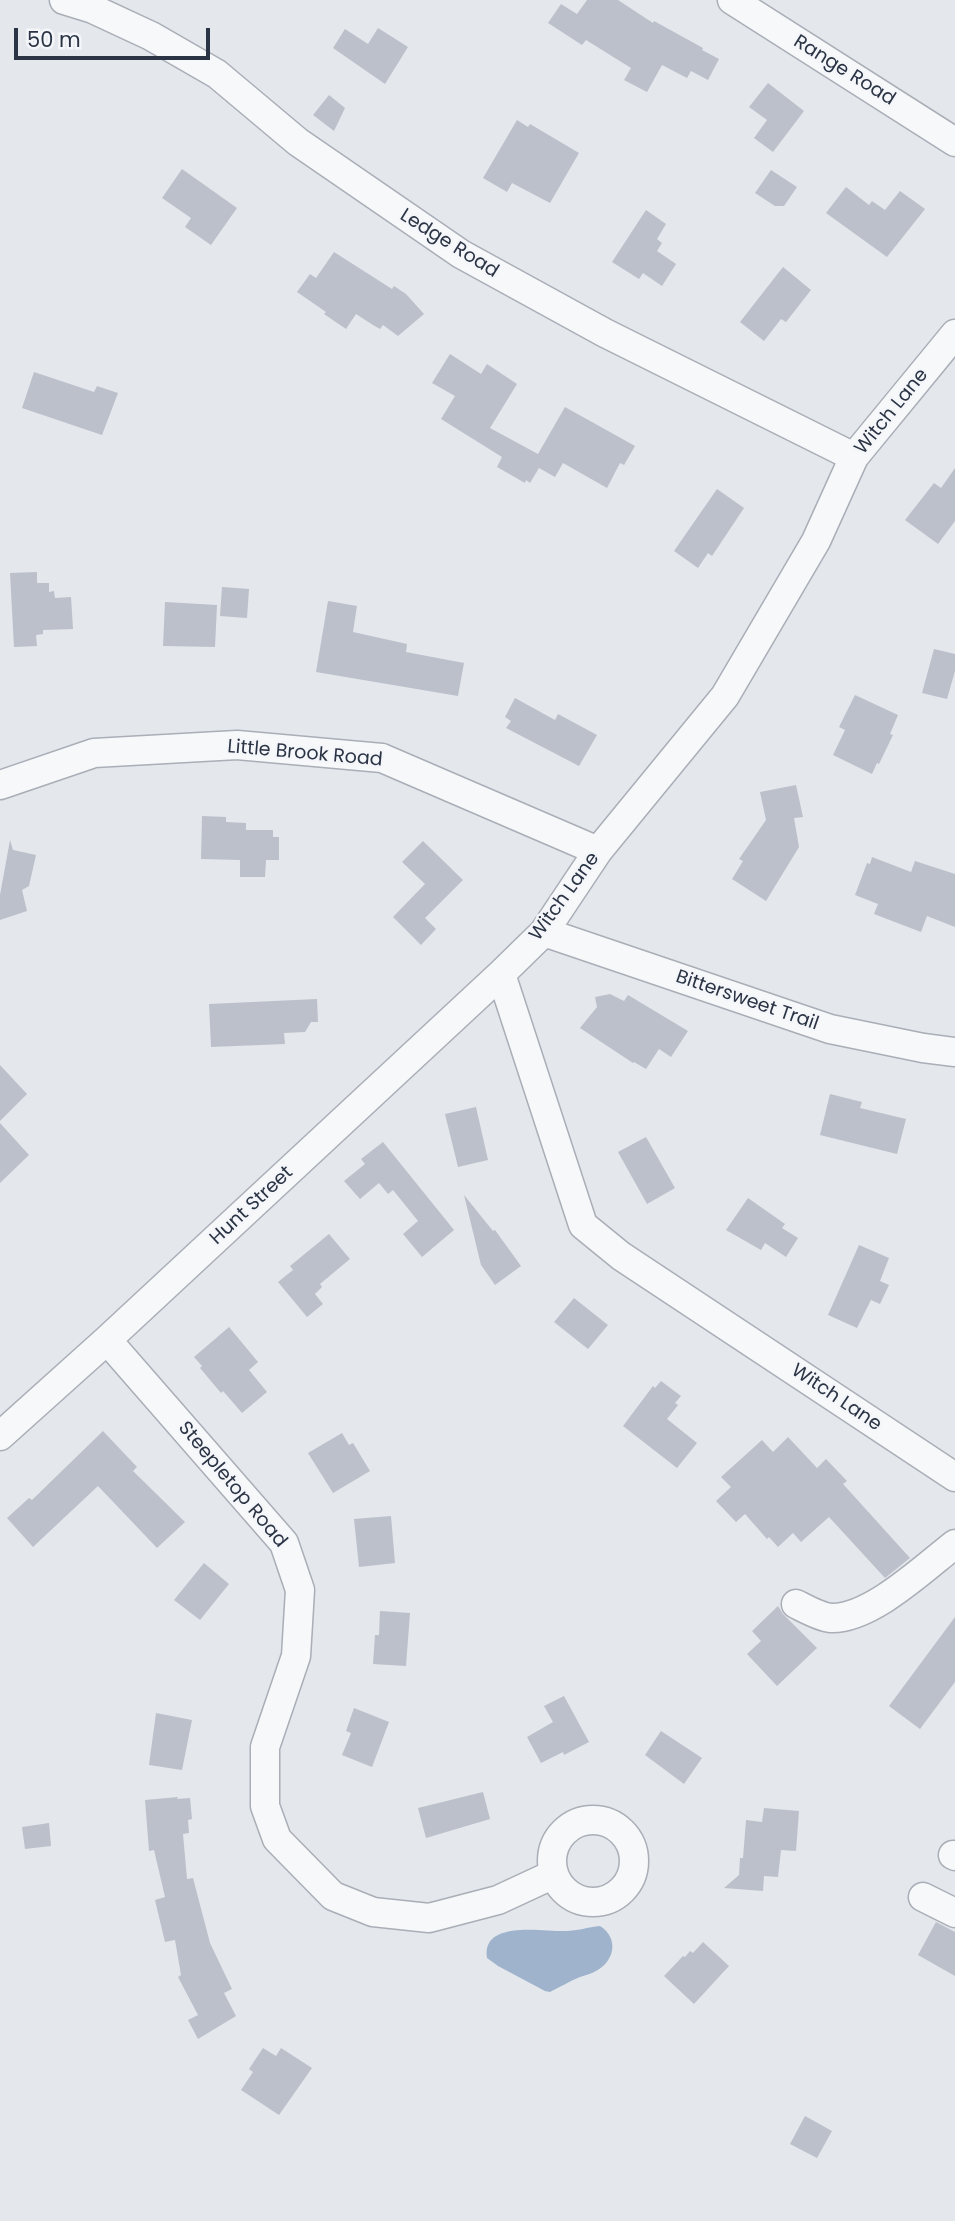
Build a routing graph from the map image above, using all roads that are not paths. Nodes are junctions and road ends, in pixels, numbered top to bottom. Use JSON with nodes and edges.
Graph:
{"nodes":[{"id":1,"x":64,"y":0,"type":"edge"},
{"id":2,"x":732,"y":0,"type":"edge"},
{"id":3,"x":955,"y":142,"type":"edge"},
{"id":4,"x":955,"y":334,"type":"edge"},
{"id":5,"x":854,"y":457,"type":"junction"},
{"id":6,"x":0,"y":785,"type":"edge"},
{"id":7,"x":598,"y":851,"type":"junction"},
{"id":8,"x":544,"y":932,"type":"junction"},
{"id":9,"x":501,"y":974,"type":"junction"},
{"id":10,"x":955,"y":1052,"type":"edge"},
{"id":11,"x":107,"y":1340,"type":"junction"},
{"id":12,"x":0,"y":1436,"type":"edge"},
{"id":13,"x":955,"y":1477,"type":"edge"},
{"id":14,"x":955,"y":1544,"type":"edge"},
{"id":15,"x":796,"y":1604,"type":"dead end"},
{"id":16,"x":554,"y":1874,"type":"dead end"},
{"id":17,"x":923,"y":1897,"type":"dead end"},
{"id":18,"x":955,"y":1913,"type":"edge"}],
"edges":[{"from":1,"to":5,"type":"street","name":"Ledge Road"},
{"from":2,"to":3,"type":"street","name":"Range Road"},
{"from":4,"to":5,"type":"street","name":"Witch Lane"},
{"from":5,"to":7,"type":"street","name":"Witch Lane"},
{"from":6,"to":7,"type":"street","name":"Little Brook Road"},
{"from":7,"to":8,"type":"street","name":"Witch Lane"},
{"from":8,"to":9,"type":"street","name":"Witch Lane"},
{"from":8,"to":10,"type":"street","name":"Bittersweet Trail"},
{"from":9,"to":11,"type":"street","name":"Hunt Street"},
{"from":9,"to":13,"type":"street","name":"Witch Lane"},
{"from":11,"to":12,"type":"street","name":"Hunt Street"},
{"from":11,"to":16,"type":"street","name":"Steepletop Road"},
{"from":14,"to":15,"type":"street"},
{"from":17,"to":18,"type":"street"}]}
